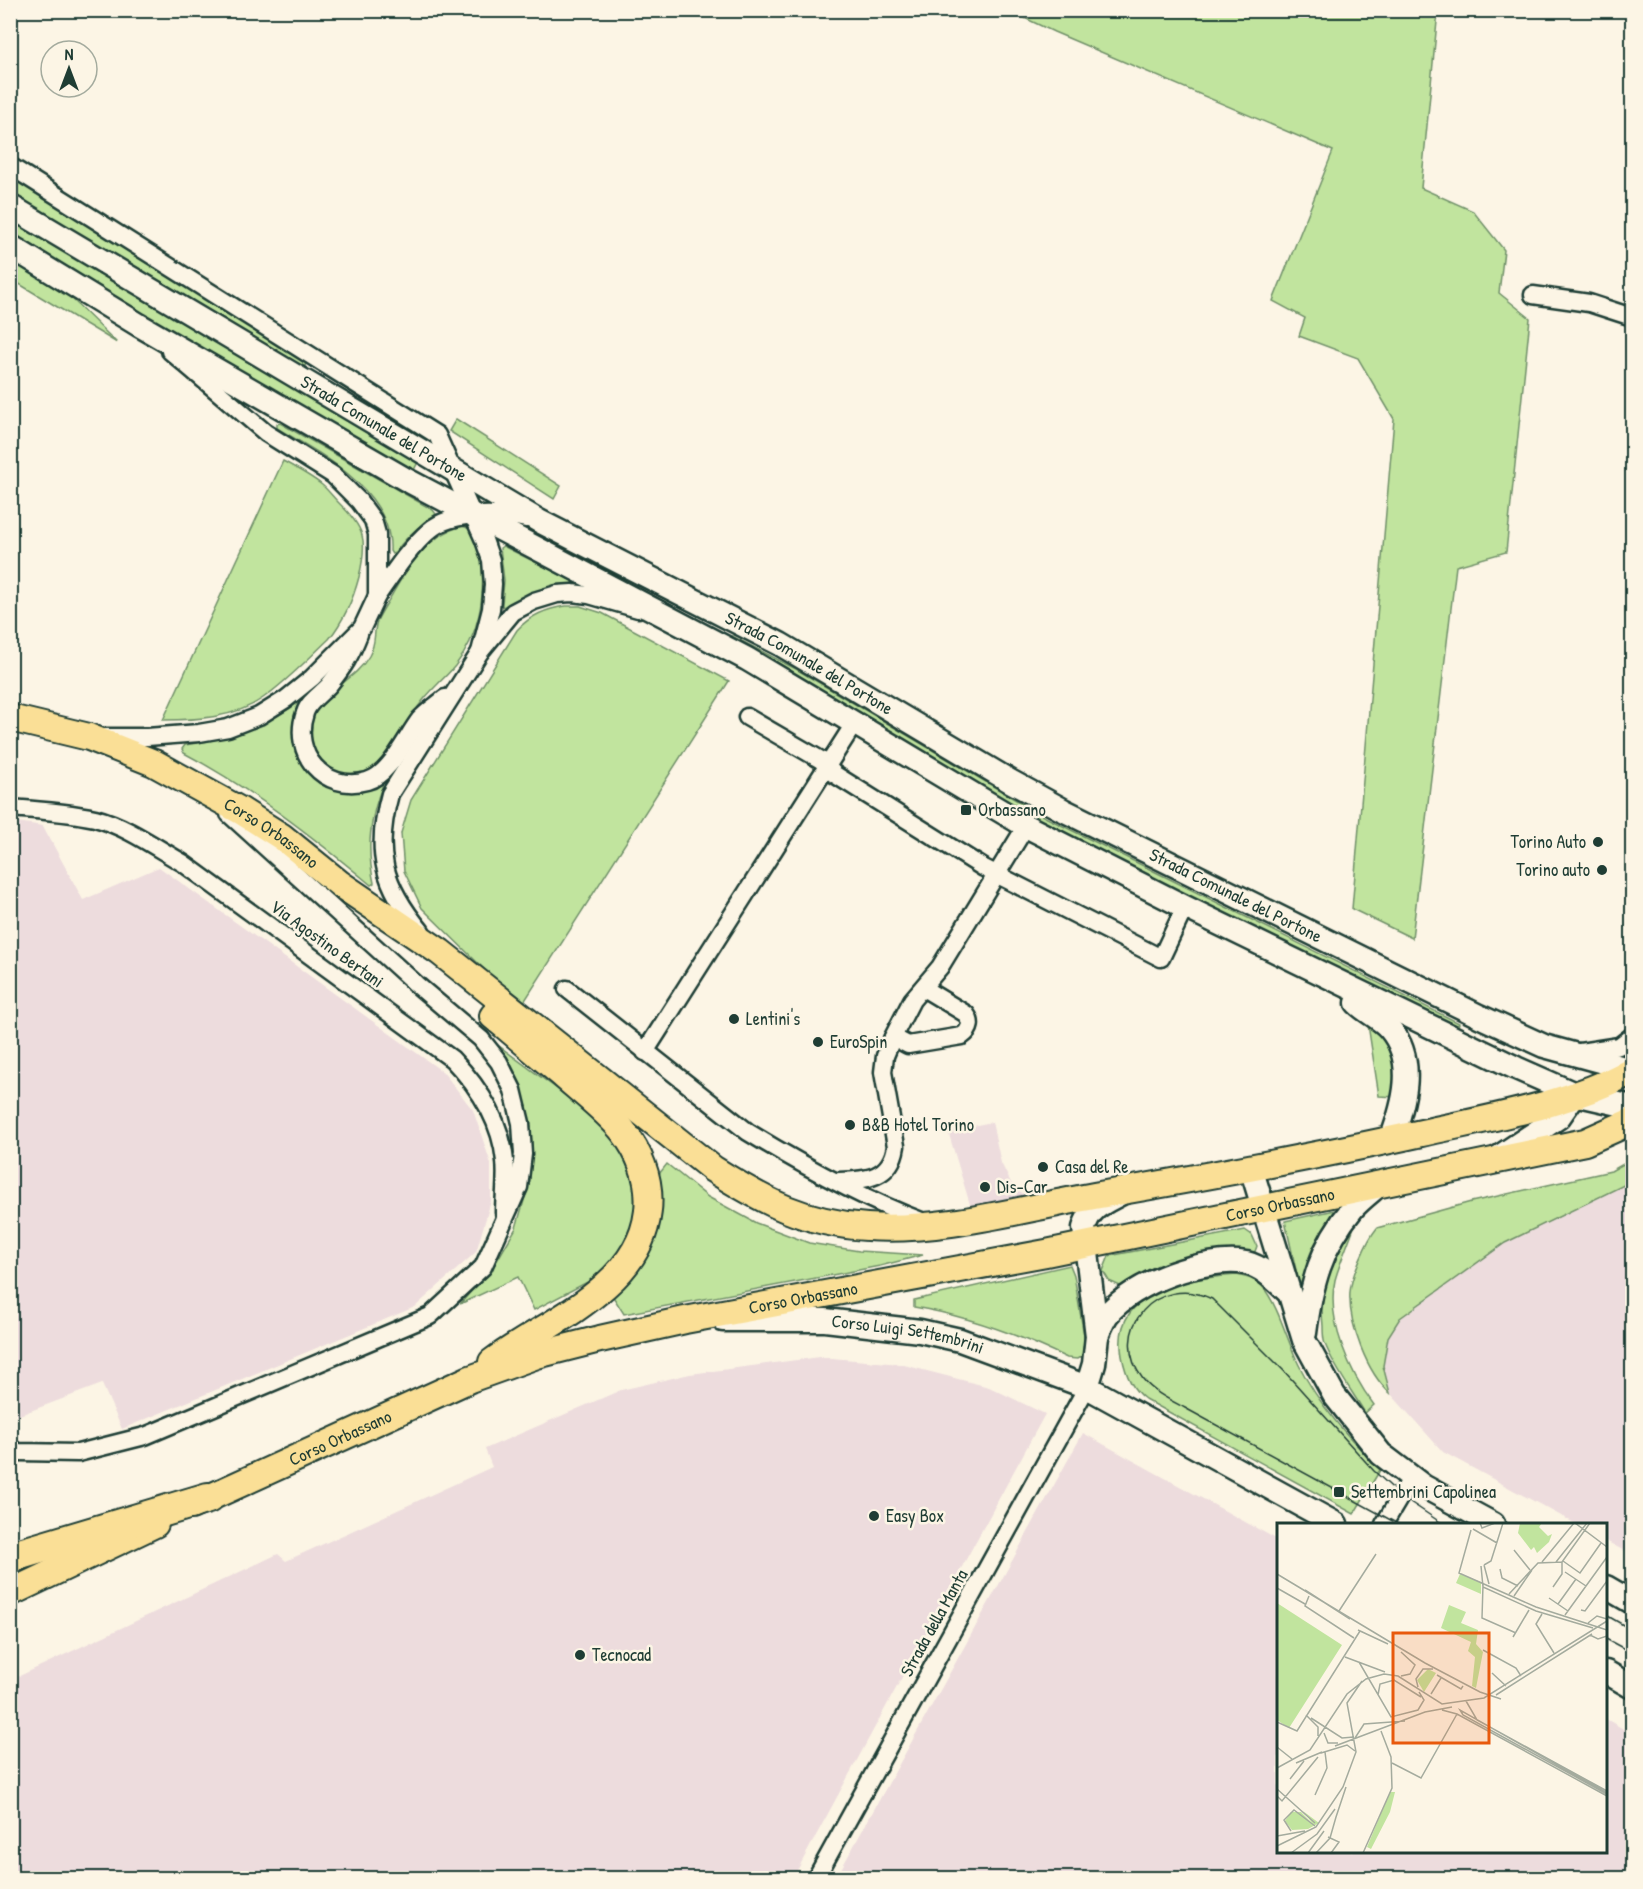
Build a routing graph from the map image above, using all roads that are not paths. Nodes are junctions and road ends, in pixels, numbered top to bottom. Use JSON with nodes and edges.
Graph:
{"nodes":[{"id":1,"x":10,"y":166,"type":"edge"},
{"id":2,"x":10,"y":206,"type":"edge"},
{"id":3,"x":10,"y":246,"type":"edge"},
{"id":4,"x":1533,"y":296,"type":"dead end"},
{"id":5,"x":1632,"y":317,"type":"edge"},
{"id":6,"x":139,"y":325,"type":"junction"},
{"id":7,"x":437,"y":435,"type":"joint"},
{"id":8,"x":453,"y":470,"type":"junction"},
{"id":9,"x":473,"y":516,"type":"junction"},
{"id":10,"x":539,"y":521,"type":"junction"},
{"id":11,"x":377,"y":597,"type":"junction"},
{"id":12,"x":678,"y":622,"type":"junction"},
{"id":13,"x":362,"y":627,"type":"junction"},
{"id":14,"x":480,"y":652,"type":"junction"},
{"id":15,"x":457,"y":689,"type":"junction"},
{"id":16,"x":747,"y":717,"type":"dead end"},
{"id":17,"x":10,"y":718,"type":"edge"},
{"id":18,"x":854,"y":724,"type":"junction"},
{"id":19,"x":89,"y":737,"type":"junction"},
{"id":20,"x":827,"y":767,"type":"junction"},
{"id":21,"x":197,"y":785,"type":"junction"},
{"id":22,"x":10,"y":808,"type":"edge"},
{"id":23,"x":1026,"y":826,"type":"junction"},
{"id":24,"x":997,"y":875,"type":"junction"},
{"id":25,"x":340,"y":884,"type":"junction"},
{"id":26,"x":1185,"y":907,"type":"junction"},
{"id":27,"x":440,"y":952,"type":"junction"},
{"id":28,"x":1332,"y":979,"type":"junction"},
{"id":29,"x":923,"y":988,"type":"junction"},
{"id":30,"x":567,"y":989,"type":"dead end"},
{"id":31,"x":1632,"y":1036,"type":"edge"},
{"id":32,"x":893,"y":1037,"type":"junction"},
{"id":33,"x":1544,"y":1046,"type":"junction"},
{"id":34,"x":645,"y":1052,"type":"junction"},
{"id":35,"x":1568,"y":1053,"type":"junction"},
{"id":36,"x":1632,"y":1071,"type":"edge"},
{"id":37,"x":1575,"y":1094,"type":"junction"},
{"id":38,"x":1632,"y":1107,"type":"edge"},
{"id":39,"x":1632,"y":1121,"type":"edge"},
{"id":40,"x":1391,"y":1140,"type":"junction"},
{"id":41,"x":1491,"y":1162,"type":"junction"},
{"id":42,"x":1251,"y":1168,"type":"junction"},
{"id":43,"x":836,"y":1181,"type":"junction"},
{"id":44,"x":1381,"y":1183,"type":"junction"},
{"id":45,"x":1126,"y":1191,"type":"junction"},
{"id":46,"x":1263,"y":1208,"type":"junction"},
{"id":47,"x":504,"y":1223,"type":"junction"},
{"id":48,"x":930,"y":1225,"type":"junction"},
{"id":49,"x":1086,"y":1245,"type":"junction"},
{"id":50,"x":1288,"y":1292,"type":"junction"},
{"id":51,"x":685,"y":1320,"type":"junction"},
{"id":52,"x":1097,"y":1336,"type":"junction"},
{"id":53,"x":1304,"y":1340,"type":"junction"},
{"id":54,"x":470,"y":1379,"type":"junction"},
{"id":55,"x":1087,"y":1387,"type":"junction"},
{"id":56,"x":10,"y":1449,"type":"edge"},
{"id":57,"x":1412,"y":1477,"type":"junction"},
{"id":58,"x":208,"y":1498,"type":"junction"},
{"id":59,"x":1334,"y":1523,"type":"edge"},
{"id":60,"x":1385,"y":1523,"type":"edge"},
{"id":61,"x":1491,"y":1523,"type":"edge"},
{"id":62,"x":10,"y":1557,"type":"edge"},
{"id":63,"x":1607,"y":1588,"type":"edge"},
{"id":64,"x":10,"y":1593,"type":"edge"},
{"id":65,"x":1632,"y":1602,"type":"edge"},
{"id":66,"x":1607,"y":1673,"type":"edge"},
{"id":67,"x":1632,"y":1687,"type":"edge"},
{"id":68,"x":816,"y":1878,"type":"edge"}],
"edges":[{"from":1,"to":7,"type":"street","name":"Strada Comunale del Portone"},
{"from":2,"to":8,"type":"street","name":"Strada Comunale del Portone"},
{"from":3,"to":6,"type":"street","name":"Strada Comunale del Portone"},
{"from":4,"to":5,"type":"street"},
{"from":6,"to":9,"type":"street","name":"Strada Comunale del Portone"},
{"from":6,"to":11,"type":"street","name":"Corso Orbassano"},
{"from":7,"to":8,"type":"street","name":"Corso Orbassano"},
{"from":8,"to":9,"type":"street","name":"Corso Orbassano"},
{"from":8,"to":10,"type":"street","name":"Strada Comunale del Portone"},
{"from":9,"to":10,"type":"street","name":"Corso Orbassano"},
{"from":9,"to":11,"type":"street","name":"Corso Orbassano"},
{"from":9,"to":12,"type":"street","name":"Strada Comunale del Portone"},
{"from":9,"to":14,"type":"street","name":"Corso Orbassano"},
{"from":10,"to":33,"type":"street","name":"Strada Comunale del Portone"},
{"from":11,"to":13,"type":"street","name":"Corso Orbassano"},
{"from":12,"to":14,"type":"street","name":"Corso Orbassano"},
{"from":12,"to":18,"type":"street","name":"Strada Comunale del Portone"},
{"from":13,"to":15,"type":"street","name":"Corso Orbassano"},
{"from":13,"to":19,"type":"street","name":"Corso Orbassano"},
{"from":14,"to":15,"type":"street","name":"Corso Orbassano"},
{"from":15,"to":27,"type":"street","name":"Corso Orbassano"},
{"from":16,"to":20,"type":"street","name":"Strada Comunale del Portone"},
{"from":17,"to":19,"type":"main road","name":"Corso Orbassano"},
{"from":18,"to":20,"type":"street","name":"Strada Comunale del Portone"},
{"from":18,"to":23,"type":"street","name":"Strada Comunale del Portone"},
{"from":19,"to":21,"type":"main road","name":"Corso Orbassano"},
{"from":20,"to":24,"type":"street","name":"Strada Comunale del Portone"},
{"from":20,"to":34,"type":"street","name":"Strada Comunale del Portone"},
{"from":21,"to":25,"type":"main road","name":"Corso Orbassano"},
{"from":21,"to":47,"type":"street","name":"Via Agostino Bertani"},
{"from":22,"to":47,"type":"street","name":"Via Agostino Bertani"},
{"from":23,"to":24,"type":"street"},
{"from":23,"to":26,"type":"street","name":"Strada Comunale del Portone"},
{"from":24,"to":26,"type":"street","name":"Strada Comunale del Portone"},
{"from":24,"to":29,"type":"street"},
{"from":25,"to":27,"type":"main road","name":"Corso Orbassano"},
{"from":25,"to":54,"type":"main road"},
{"from":26,"to":28,"type":"street","name":"Strada Comunale del Portone"},
{"from":27,"to":48,"type":"main road","name":"Corso Orbassano"},
{"from":28,"to":37,"type":"street","name":"Strada Comunale del Portone"},
{"from":28,"to":40,"type":"street"},
{"from":29,"to":32,"type":"street"},
{"from":29,"to":32,"type":"street"},
{"from":30,"to":34,"type":"street"},
{"from":31,"to":35,"type":"street"},
{"from":32,"to":43,"type":"street"},
{"from":33,"to":35,"type":"street","name":"Strada Comunale del Portone"},
{"from":33,"to":37,"type":"street"},
{"from":34,"to":43,"type":"street"},
{"from":35,"to":36,"type":"street","name":"Strada Comunale del Portone"},
{"from":36,"to":37,"type":"main road","name":"Corso Orbassano"},
{"from":37,"to":38,"type":"street","name":"Strada Comunale del Portone"},
{"from":37,"to":40,"type":"main road","name":"Corso Orbassano"},
{"from":37,"to":41,"type":"street"},
{"from":39,"to":41,"type":"main road","name":"Corso Orbassano"},
{"from":40,"to":42,"type":"main road","name":"Corso Orbassano"},
{"from":41,"to":44,"type":"main road","name":"Corso Orbassano"},
{"from":42,"to":45,"type":"main road","name":"Corso Orbassano"},
{"from":42,"to":46,"type":"street"},
{"from":43,"to":48,"type":"street"},
{"from":44,"to":46,"type":"main road","name":"Corso Orbassano"},
{"from":44,"to":53,"type":"street"},
{"from":45,"to":48,"type":"main road","name":"Corso Orbassano"},
{"from":45,"to":49,"type":"street"},
{"from":46,"to":49,"type":"main road","name":"Corso Orbassano"},
{"from":46,"to":50,"type":"street"},
{"from":47,"to":56,"type":"street","name":"Via Agostino Bertani"},
{"from":49,"to":51,"type":"main road","name":"Corso Orbassano"},
{"from":49,"to":52,"type":"street"},
{"from":50,"to":52,"type":"street"},
{"from":50,"to":53,"type":"street"},
{"from":51,"to":54,"type":"main road","name":"Corso Orbassano"},
{"from":51,"to":55,"type":"street","name":"Corso Luigi Settembrini"},
{"from":52,"to":55,"type":"street"},
{"from":53,"to":57,"type":"street"},
{"from":54,"to":58,"type":"main road","name":"Corso Orbassano"},
{"from":55,"to":59,"type":"street","name":"Corso Luigi Settembrini"},
{"from":55,"to":68,"type":"street","name":"Strada della Manta"},
{"from":57,"to":60,"type":"street"},
{"from":57,"to":61,"type":"street"},
{"from":58,"to":62,"type":"highway"},
{"from":58,"to":64,"type":"main road","name":"Corso Orbassano"},
{"from":63,"to":65,"type":"street"},
{"from":66,"to":67,"type":"street"}]}
